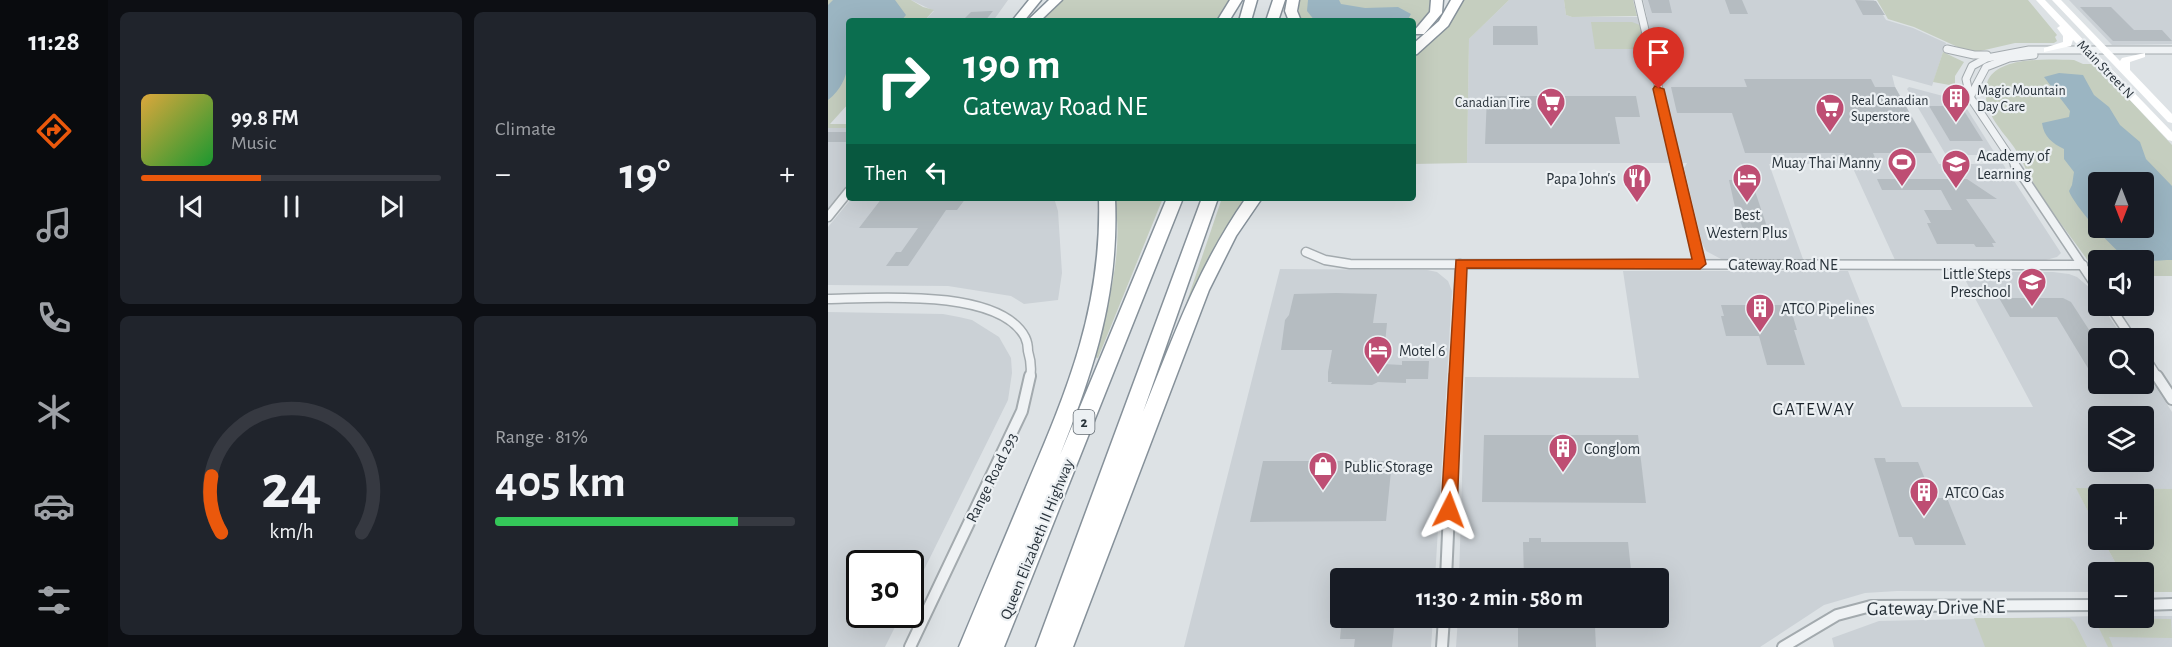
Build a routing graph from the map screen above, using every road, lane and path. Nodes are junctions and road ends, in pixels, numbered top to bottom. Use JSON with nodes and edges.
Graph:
{"nodes":[{"id":1,"x":1030,"y":0,"type":"edge"},
{"id":2,"x":1035,"y":0,"type":"edge"},
{"id":3,"x":1056,"y":0,"type":"edge"},
{"id":4,"x":1236,"y":0,"type":"edge"},
{"id":5,"x":1251,"y":0,"type":"edge"},
{"id":6,"x":1280,"y":0,"type":"edge"},
{"id":7,"x":1293,"y":0,"type":"edge"},
{"id":8,"x":1437,"y":0,"type":"edge"},
{"id":9,"x":1457,"y":0,"type":"edge"},
{"id":10,"x":1638,"y":0,"type":"edge"},
{"id":11,"x":2040,"y":0,"type":"edge"},
{"id":12,"x":2056,"y":0,"type":"edge"},
{"id":13,"x":1449,"y":6,"type":"edge"},
{"id":14,"x":2055,"y":16,"type":"junction"},
{"id":15,"x":1025,"y":18,"type":"edge"},
{"id":16,"x":1224,"y":18,"type":"edge"},
{"id":17,"x":1246,"y":18,"type":"edge"},
{"id":18,"x":1273,"y":18,"type":"edge"},
{"id":19,"x":1293,"y":18,"type":"edge"},
{"id":20,"x":1416,"y":33,"type":"edge"},
{"id":21,"x":1416,"y":48,"type":"edge"},
{"id":22,"x":1947,"y":49,"type":"dead end"},
{"id":23,"x":2048,"y":50,"type":"junction"},
{"id":24,"x":2172,"y":50,"type":"edge"},
{"id":25,"x":2108,"y":52,"type":"junction"},
{"id":26,"x":2090,"y":53,"type":"junction"},
{"id":27,"x":1996,"y":54,"type":"junction"},
{"id":28,"x":2142,"y":55,"type":"junction"},
{"id":29,"x":2172,"y":55,"type":"edge"},
{"id":30,"x":2125,"y":70,"type":"junction"},
{"id":31,"x":1970,"y":97,"type":"junction"},
{"id":32,"x":2172,"y":120,"type":"edge"},
{"id":33,"x":2172,"y":138,"type":"edge"},
{"id":34,"x":846,"y":195,"type":"edge"},
{"id":35,"x":1107,"y":201,"type":"edge"},
{"id":36,"x":1174,"y":201,"type":"edge"},
{"id":37,"x":1209,"y":201,"type":"edge"},
{"id":38,"x":1252,"y":201,"type":"edge"},
{"id":39,"x":828,"y":216,"type":"edge"},
{"id":40,"x":1306,"y":252,"type":"dead end"},
{"id":41,"x":1460,"y":264,"type":"junction"},
{"id":42,"x":1700,"y":264,"type":"junction"},
{"id":43,"x":2083,"y":265,"type":"junction"},
{"id":44,"x":2088,"y":273,"type":"edge"},
{"id":45,"x":828,"y":299,"type":"edge"},
{"id":46,"x":2154,"y":371,"type":"edge"},
{"id":47,"x":2172,"y":399,"type":"edge"},
{"id":48,"x":1446,"y":568,"type":"edge"},
{"id":49,"x":2172,"y":604,"type":"edge"},
{"id":50,"x":2088,"y":605,"type":"edge"},
{"id":51,"x":2154,"y":605,"type":"edge"},
{"id":52,"x":1443,"y":628,"type":"edge"},
{"id":53,"x":910,"y":647,"type":"edge"},
{"id":54,"x":971,"y":647,"type":"edge"},
{"id":55,"x":992,"y":647,"type":"edge"},
{"id":56,"x":1048,"y":647,"type":"edge"},
{"id":57,"x":1061,"y":647,"type":"edge"},
{"id":58,"x":1442,"y":647,"type":"edge"},
{"id":59,"x":1783,"y":647,"type":"edge"}],
"edges":[{"from":1,"to":15,"type":"highway"},
{"from":2,"to":15,"type":"highway"},
{"from":3,"to":15,"type":"highway"},
{"from":4,"to":16,"type":"highway"},
{"from":5,"to":17,"type":"highway"},
{"from":6,"to":18,"type":"highway"},
{"from":7,"to":19,"type":"highway"},
{"from":8,"to":20,"type":"highway"},
{"from":9,"to":13,"type":"highway"},
{"from":10,"to":42,"type":"street"},
{"from":11,"to":14,"type":"street","name":"Main Street N"},
{"from":12,"to":25,"type":"street","name":"Main Street N"},
{"from":13,"to":21,"type":"highway"},
{"from":14,"to":23,"type":"street"},
{"from":14,"to":26,"type":"street","name":"Main Street N"},
{"from":22,"to":27,"type":"street"},
{"from":23,"to":26,"type":"street"},
{"from":23,"to":27,"type":"street"},
{"from":24,"to":25,"type":"street"},
{"from":25,"to":26,"type":"street"},
{"from":25,"to":28,"type":"street"},
{"from":25,"to":30,"type":"street","name":"Main Street N"},
{"from":26,"to":31,"type":"street"},
{"from":26,"to":33,"type":"street","name":"Main Street N"},
{"from":27,"to":31,"type":"street"},
{"from":28,"to":29,"type":"street"},
{"from":28,"to":30,"type":"street"},
{"from":30,"to":32,"type":"street","name":"Main Street N"},
{"from":31,"to":43,"type":"street"},
{"from":34,"to":39,"type":"street"},
{"from":35,"to":54,"type":"highway"},
{"from":36,"to":55,"type":"highway","name":"Queen Elizabeth II Highway","number":"2"},
{"from":37,"to":56,"type":"highway"},
{"from":38,"to":57,"type":"highway"},
{"from":40,"to":41,"type":"street","name":"Gateway Road NE"},
{"from":41,"to":42,"type":"street","name":"Gateway Road NE"},
{"from":41,"to":48,"type":"street"},
{"from":42,"to":43,"type":"street","name":"Gateway Road NE"},
{"from":43,"to":44,"type":"street"},
{"from":45,"to":53,"type":"street","name":"Range Road 293"},
{"from":46,"to":47,"type":"street"},
{"from":49,"to":51,"type":"street"},
{"from":50,"to":59,"type":"street","name":"Gateway Drive NE"},
{"from":52,"to":58,"type":"street"}]}
